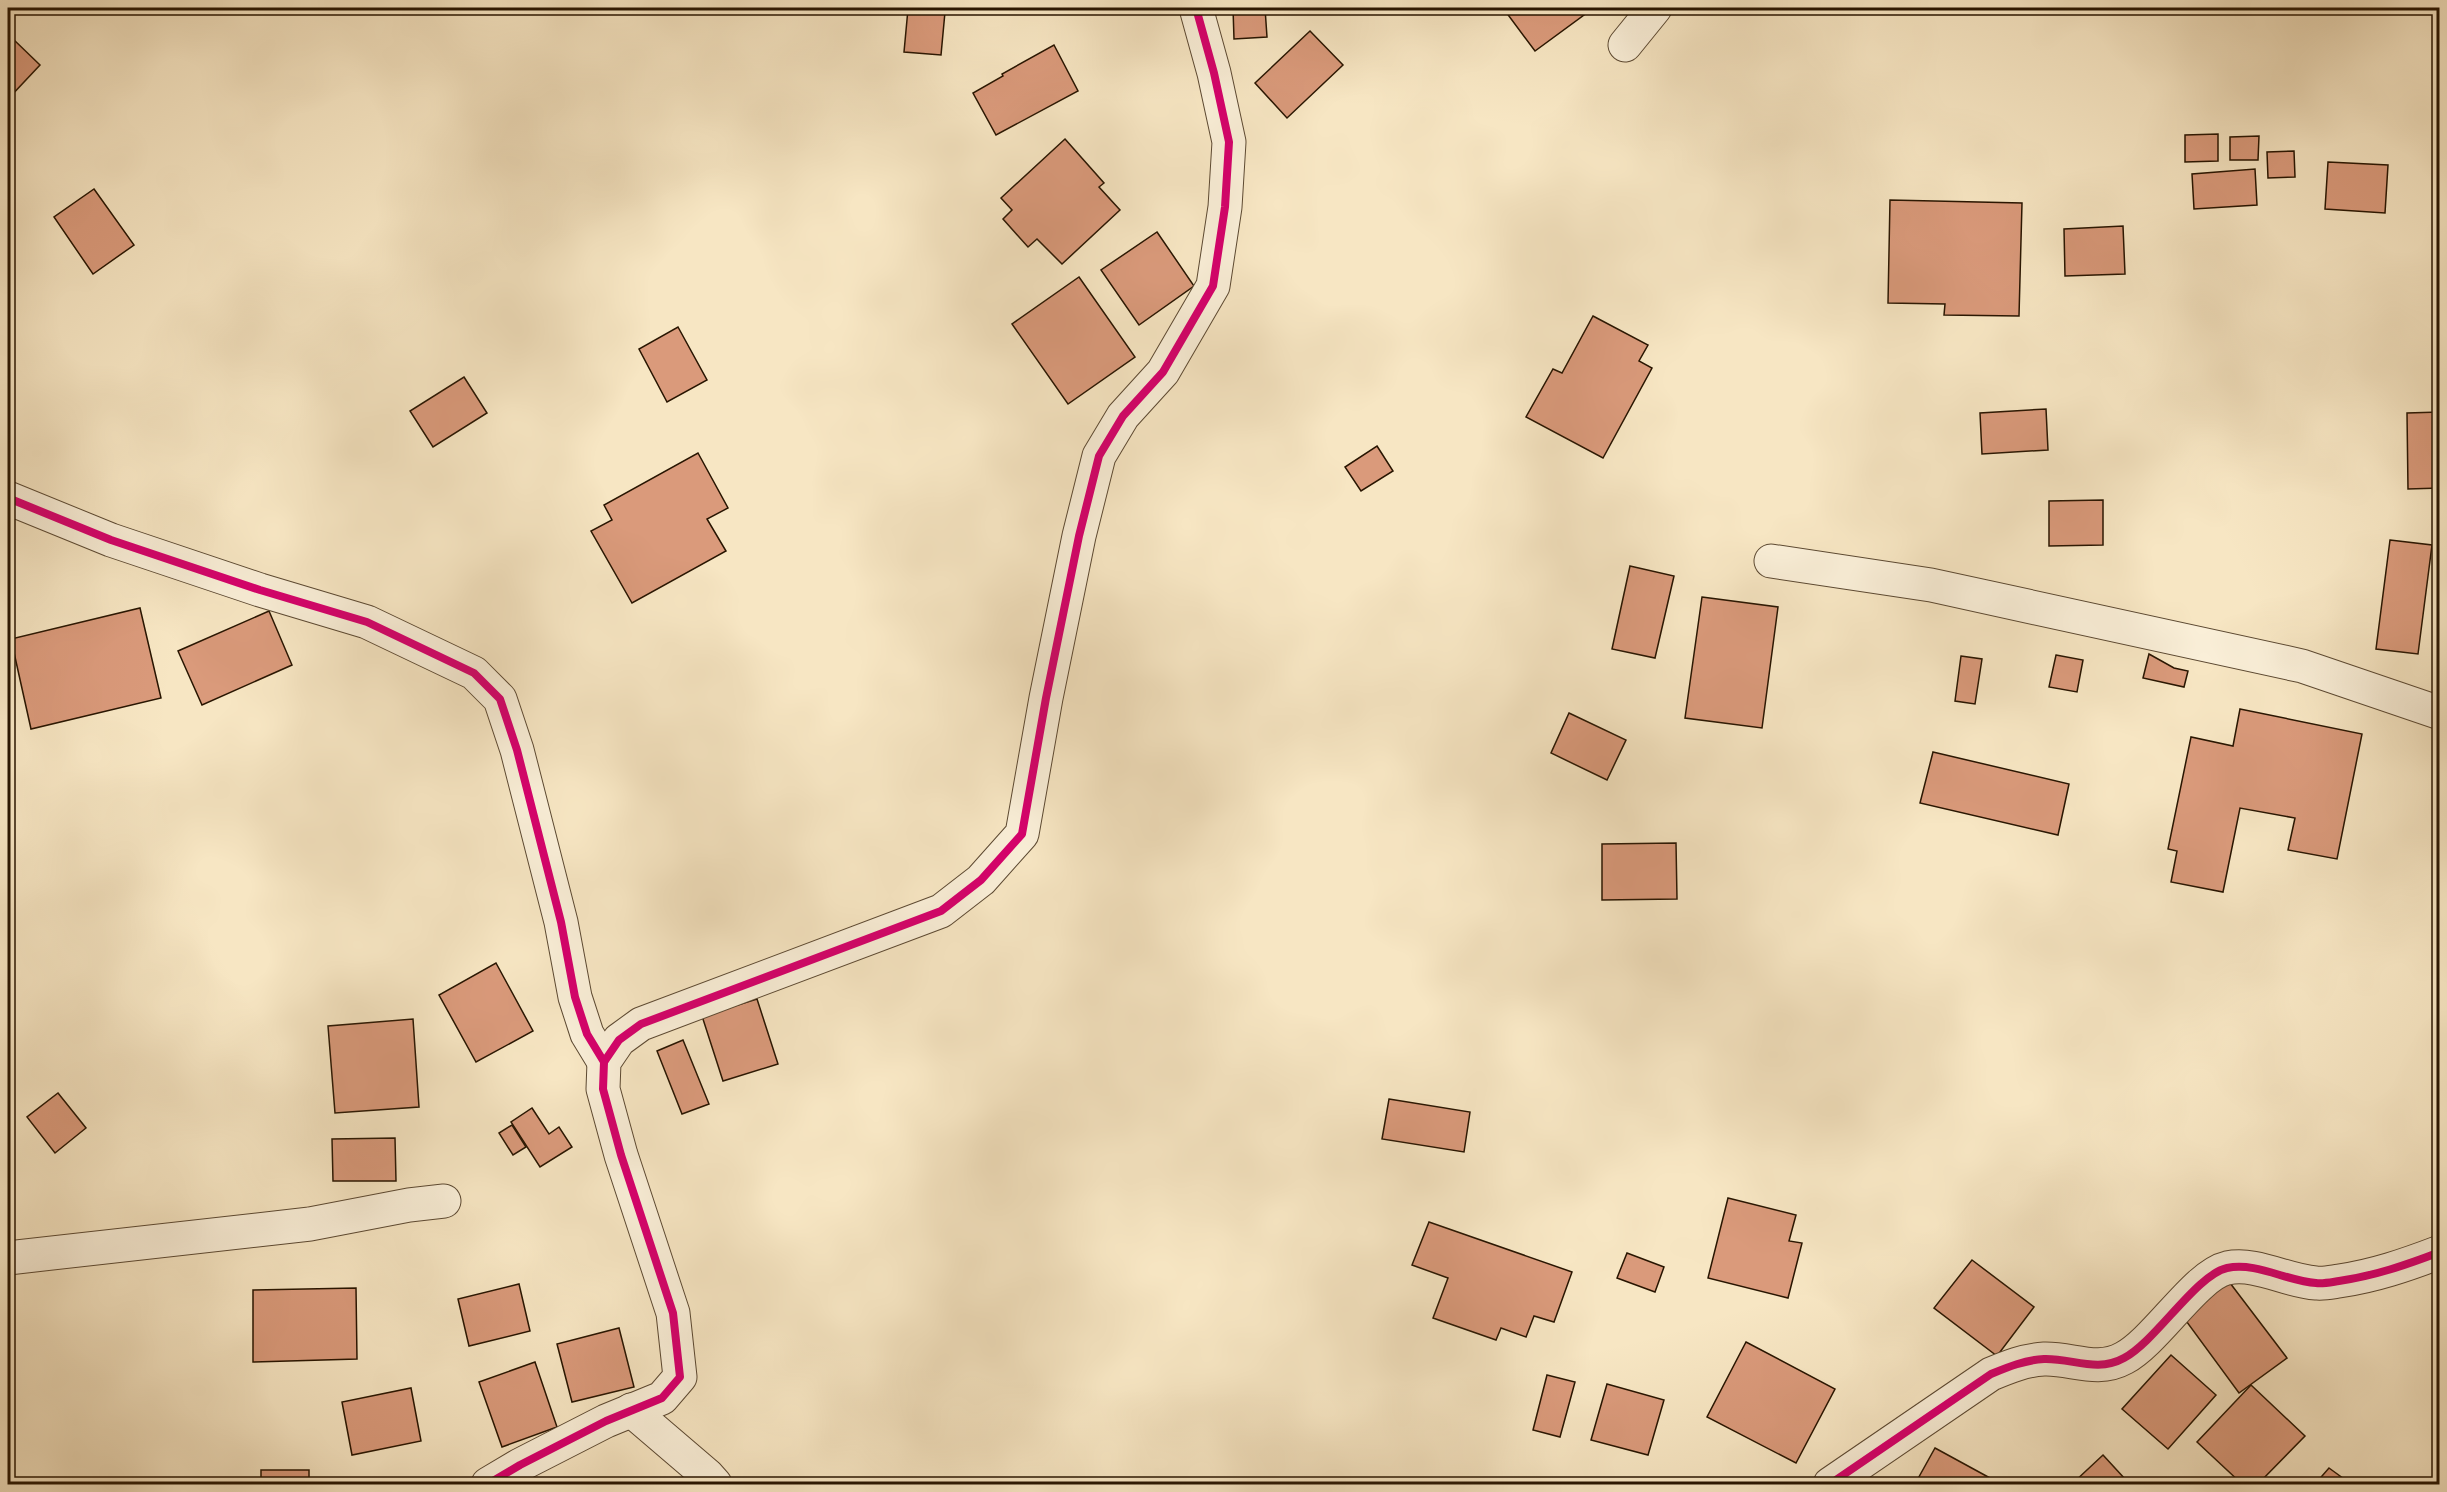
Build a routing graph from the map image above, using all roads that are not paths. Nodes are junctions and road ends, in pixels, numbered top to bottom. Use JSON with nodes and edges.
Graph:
{"nodes":[{"id":1,"x":1196,"y":8,"type":"edge"},
{"id":2,"x":1655,"y":8,"type":"edge"},
{"id":3,"x":1624,"y":45,"type":"dead end"},
{"id":4,"x":8,"y":498,"type":"edge"},
{"id":5,"x":1771,"y":561,"type":"dead end"},
{"id":6,"x":2439,"y":713,"type":"edge"},
{"id":7,"x":604,"y":1062,"type":"junction"},
{"id":8,"x":444,"y":1201,"type":"dead end"},
{"id":9,"x":2439,"y":1252,"type":"edge"},
{"id":10,"x":8,"y":1258,"type":"edge"},
{"id":11,"x":631,"y":1410,"type":"junction"},
{"id":12,"x":488,"y":1485,"type":"edge"},
{"id":13,"x":715,"y":1485,"type":"edge"},
{"id":14,"x":1830,"y":1485,"type":"edge"}],
"edges":[{"from":1,"to":7,"type":"street"},
{"from":2,"to":3,"type":"street"},
{"from":4,"to":7,"type":"street"},
{"from":5,"to":6,"type":"street"},
{"from":7,"to":11,"type":"street"},
{"from":8,"to":10,"type":"street"},
{"from":9,"to":14,"type":"street"},
{"from":11,"to":12,"type":"street"},
{"from":11,"to":13,"type":"street"}]}
